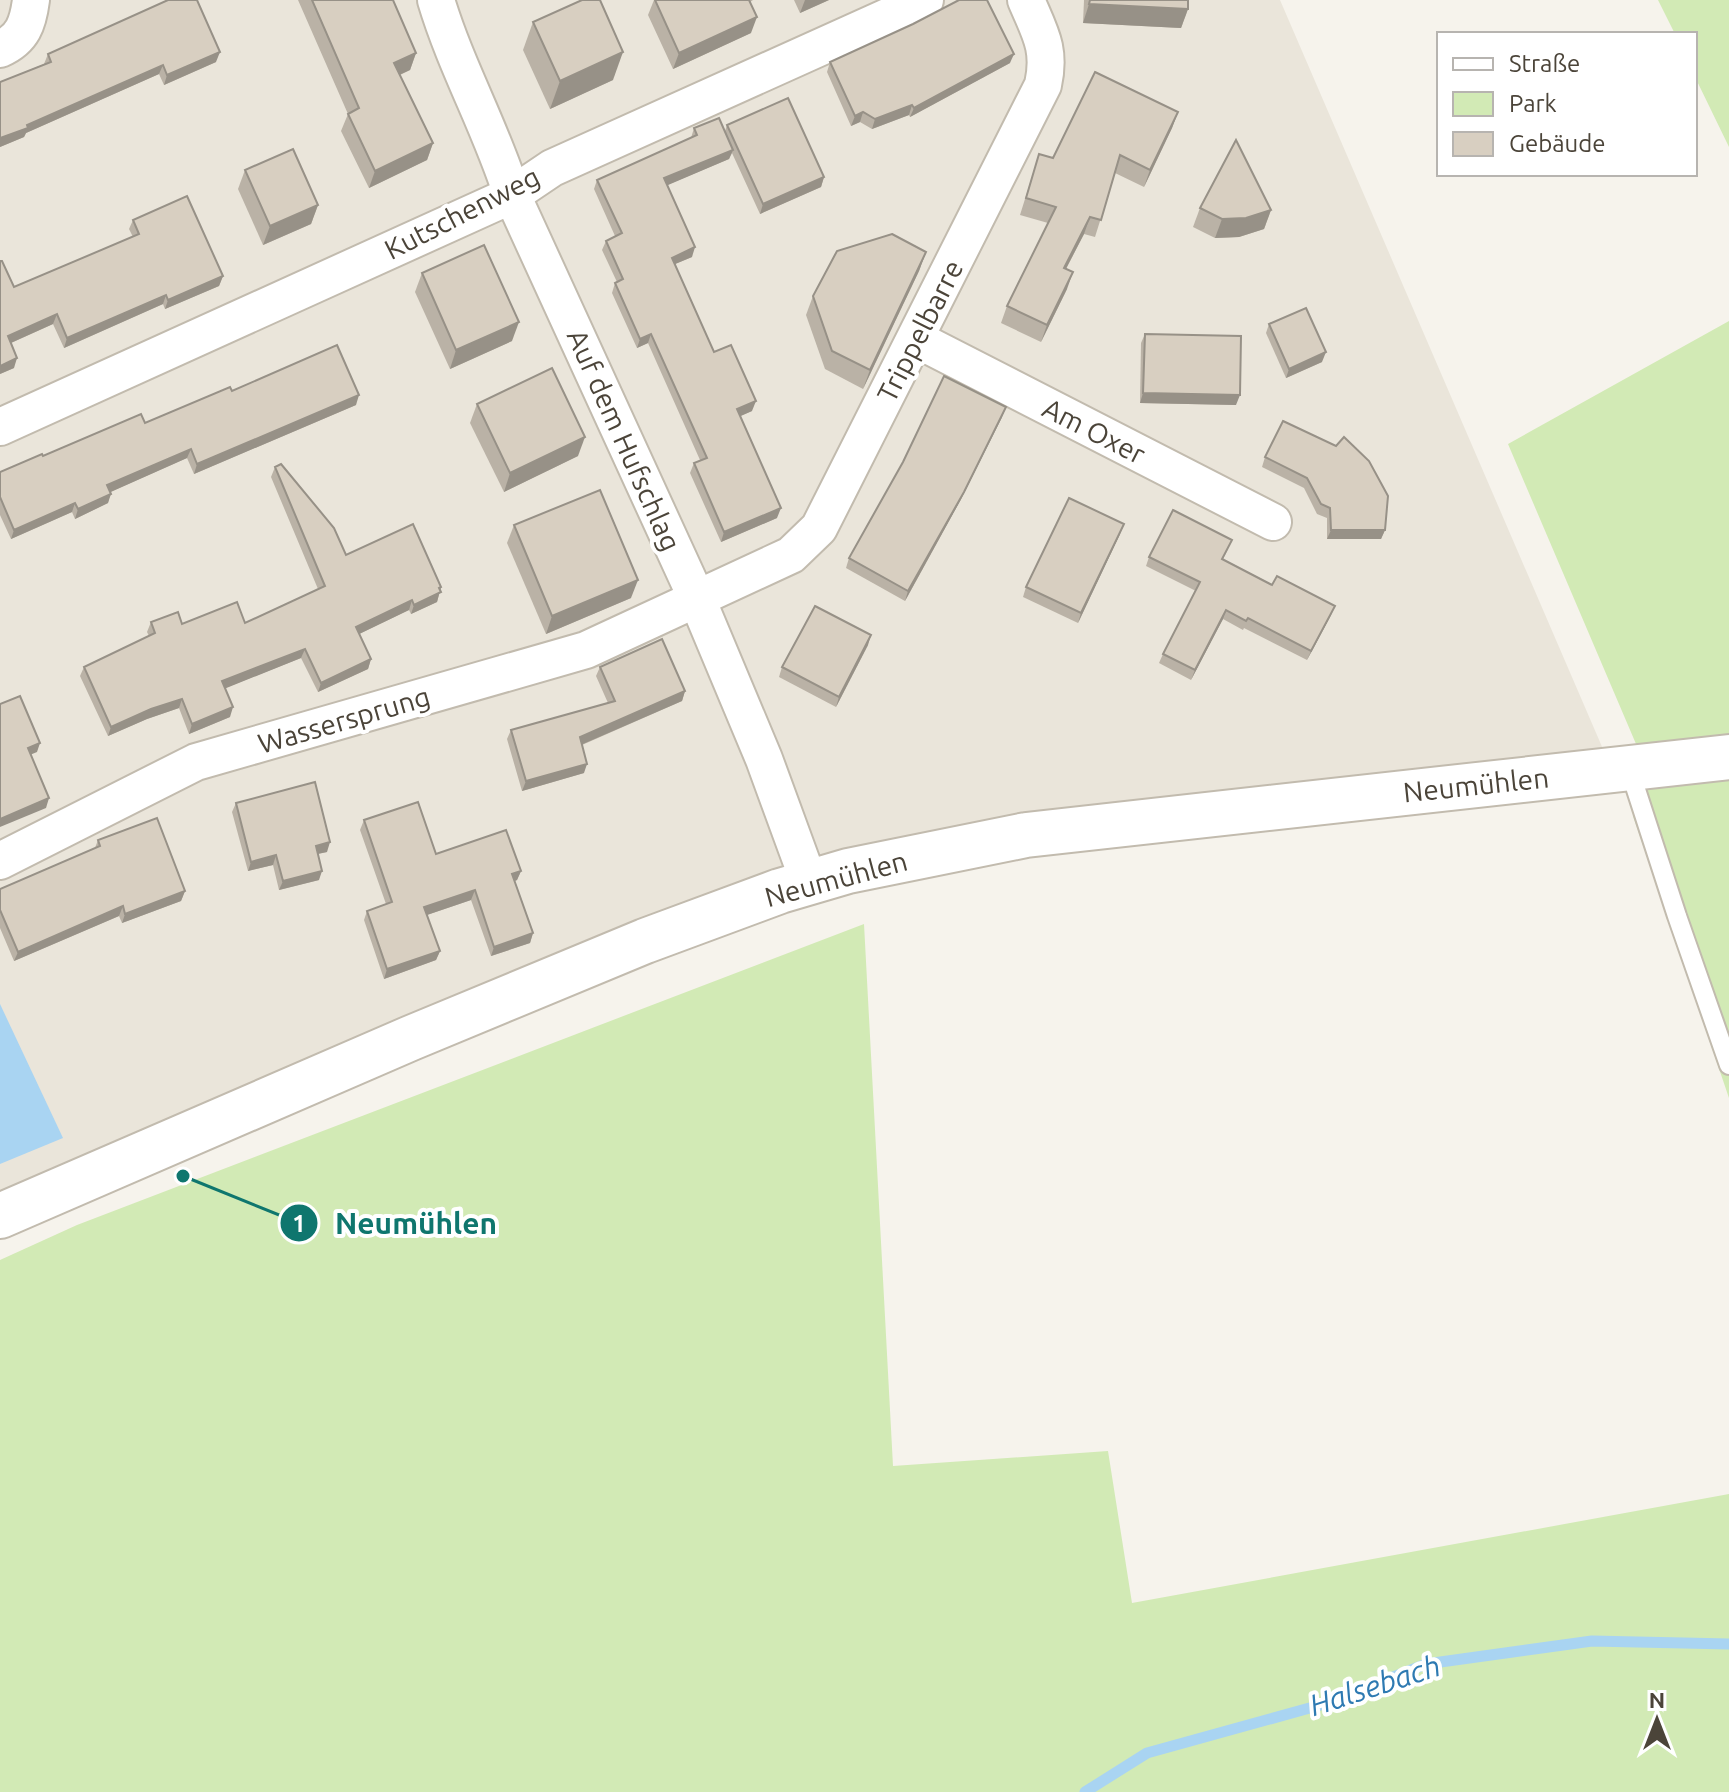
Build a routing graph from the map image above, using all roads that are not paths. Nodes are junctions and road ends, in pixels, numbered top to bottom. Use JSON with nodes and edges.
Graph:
{"nodes":[{"id":1,"x":31,"y":0,"type":"edge"},
{"id":2,"x":436,"y":0,"type":"edge"},
{"id":3,"x":925,"y":0,"type":"edge"},
{"id":4,"x":1026,"y":0,"type":"edge"},
{"id":5,"x":0,"y":49,"type":"edge"},
{"id":6,"x":512,"y":195,"type":"junction"},
{"id":7,"x":916,"y":339,"type":"junction"},
{"id":8,"x":0,"y":427,"type":"edge"},
{"id":9,"x":1273,"y":522,"type":"dead end"},
{"id":10,"x":697,"y":599,"type":"junction"},
{"id":11,"x":1729,"y":757,"type":"edge"},
{"id":12,"x":1629,"y":768,"type":"junction"},
{"id":13,"x":0,"y":861,"type":"edge"},
{"id":14,"x":809,"y":882,"type":"junction"},
{"id":15,"x":1729,"y":1065,"type":"edge"},
{"id":16,"x":0,"y":1216,"type":"edge"}],
"edges":[{"from":1,"to":5,"type":"street"},
{"from":2,"to":6,"type":"street","name":"Auf dem Hufschlag"},
{"from":3,"to":6,"type":"street","name":"Kutschenweg"},
{"from":4,"to":7,"type":"street","name":"Trippelbarre"},
{"from":6,"to":8,"type":"street","name":"Kutschenweg"},
{"from":6,"to":10,"type":"street","name":"Auf dem Hufschlag"},
{"from":7,"to":9,"type":"street","name":"Am Oxer"},
{"from":7,"to":10,"type":"street","name":"Trippelbarre"},
{"from":10,"to":13,"type":"street","name":"Wassersprung"},
{"from":10,"to":14,"type":"street","name":"Auf dem Hufschlag"},
{"from":11,"to":12,"type":"street","name":"Neumühlen"},
{"from":12,"to":14,"type":"street","name":"Neumühlen"},
{"from":12,"to":15,"type":"lane"},
{"from":14,"to":16,"type":"street","name":"Neumühlen"}]}
